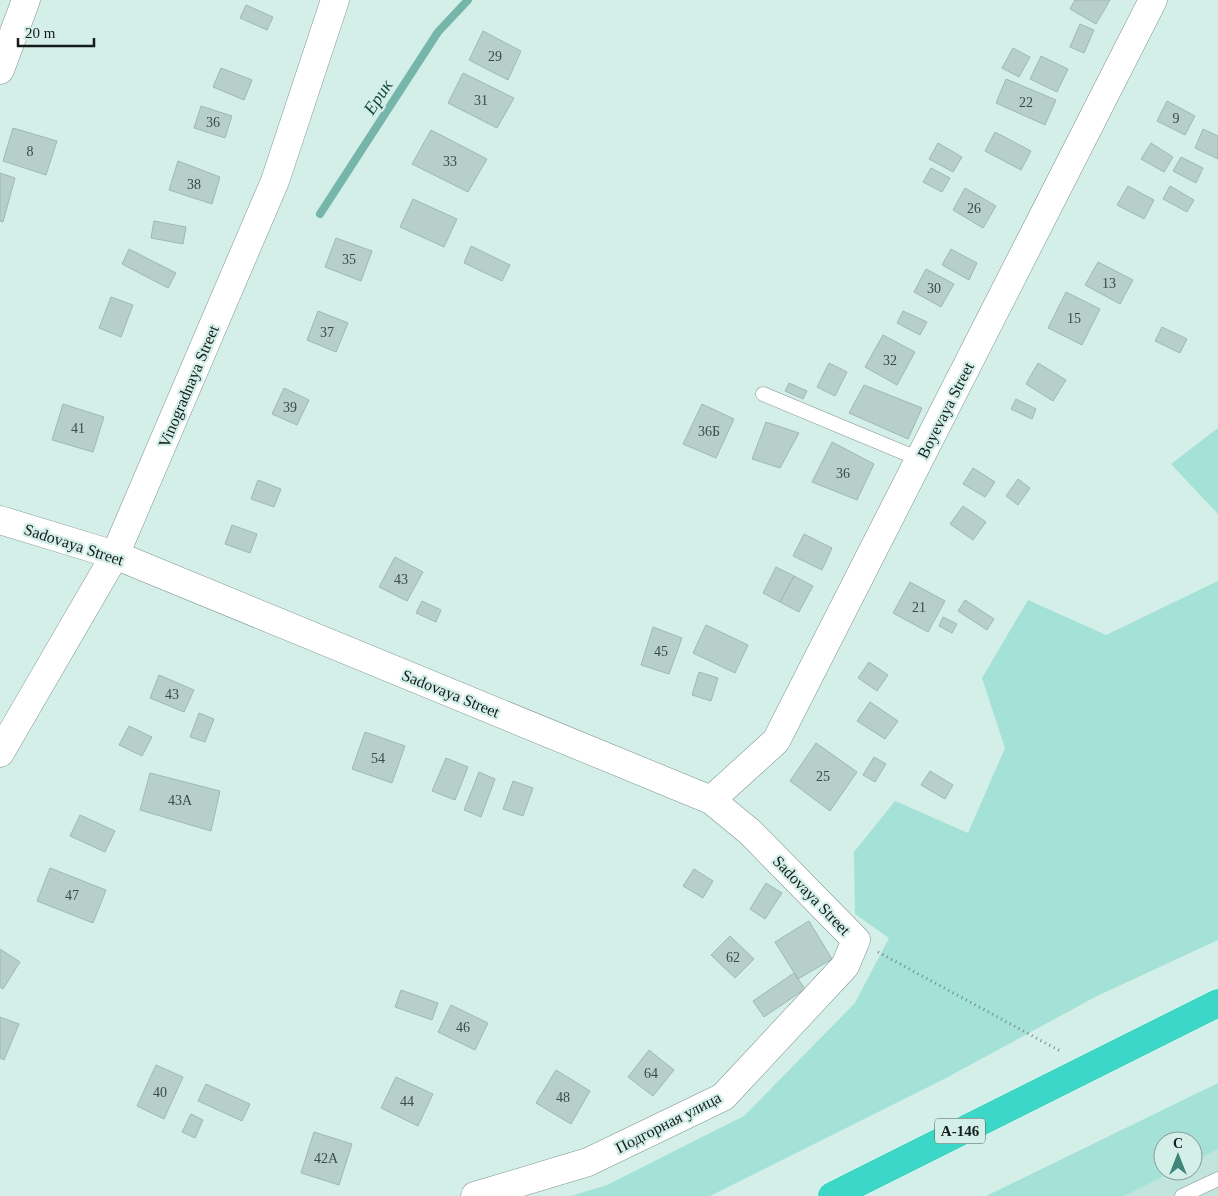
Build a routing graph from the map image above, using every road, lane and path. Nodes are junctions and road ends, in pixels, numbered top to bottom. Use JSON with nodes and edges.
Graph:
{"nodes":[{"id":1,"x":26,"y":0,"type":"edge"},
{"id":2,"x":335,"y":0,"type":"edge"},
{"id":3,"x":1153,"y":0,"type":"edge"},
{"id":4,"x":0,"y":70,"type":"edge"},
{"id":5,"x":764,"y":394,"type":"dead end"},
{"id":6,"x":919,"y":459,"type":"junction"},
{"id":7,"x":0,"y":520,"type":"edge"},
{"id":8,"x":115,"y":555,"type":"junction"},
{"id":9,"x":0,"y":753,"type":"edge"},
{"id":10,"x":711,"y":800,"type":"junction"},
{"id":11,"x":856,"y":940,"type":"junction"},
{"id":12,"x":1218,"y":1003,"type":"edge"},
{"id":13,"x":1088,"y":1066,"type":"junction"},
{"id":14,"x":1218,"y":1179,"type":"edge"},
{"id":15,"x":1189,"y":1194,"type":"edge"},
{"id":16,"x":475,"y":1196,"type":"edge"},
{"id":17,"x":832,"y":1196,"type":"edge"}],
"edges":[{"from":1,"to":4,"type":"street"},
{"from":2,"to":8,"type":"street","name":"Vinogradnaya Street"},
{"from":3,"to":6,"type":"street","name":"Boyevaya Street"},
{"from":5,"to":6,"type":"lane"},
{"from":6,"to":10,"type":"street","name":"Boyevaya Street"},
{"from":7,"to":8,"type":"street","name":"Sadovaya Street"},
{"from":8,"to":9,"type":"street","name":"Vinogradnaya Street"},
{"from":8,"to":10,"type":"street","name":"Sadovaya Street"},
{"from":10,"to":11,"type":"street","name":"Sadovaya Street"},
{"from":11,"to":13,"type":"path"},
{"from":11,"to":16,"type":"street","name":"Подгорная улица"},
{"from":12,"to":13,"type":"highway","number":"А-146"},
{"from":13,"to":17,"type":"highway","number":"А-146"},
{"from":14,"to":15,"type":"lane"}]}
